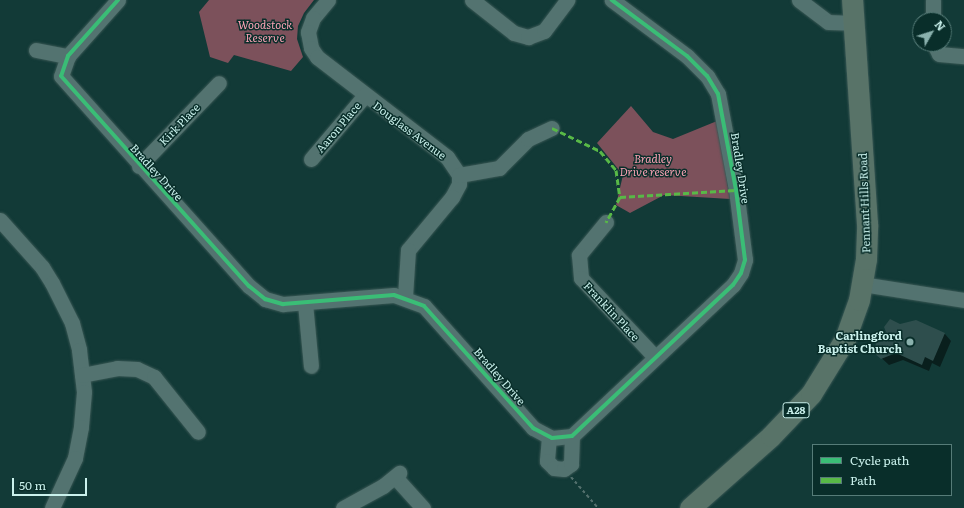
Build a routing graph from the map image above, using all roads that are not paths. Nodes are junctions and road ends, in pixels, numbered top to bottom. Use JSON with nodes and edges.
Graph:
{"nodes":[{"id":1,"x":118,"y":0,"type":"edge"},
{"id":2,"x":328,"y":0,"type":"edge"},
{"id":3,"x":472,"y":0,"type":"edge"},
{"id":4,"x":567,"y":0,"type":"edge"},
{"id":5,"x":612,"y":0,"type":"edge"},
{"id":6,"x":799,"y":0,"type":"edge"},
{"id":7,"x":852,"y":0,"type":"edge"},
{"id":8,"x":933,"y":0,"type":"edge"},
{"id":9,"x":933,"y":12,"type":"edge"},
{"id":10,"x":853,"y":23,"type":"junction"},
{"id":11,"x":36,"y":50,"type":"dead end"},
{"id":12,"x":938,"y":52,"type":"edge"},
{"id":13,"x":68,"y":56,"type":"junction"},
{"id":14,"x":964,"y":56,"type":"edge"},
{"id":15,"x":219,"y":83,"type":"dead end"},
{"id":16,"x":365,"y":95,"type":"junction"},
{"id":17,"x":552,"y":128,"type":"dead end"},
{"id":18,"x":311,"y":159,"type":"dead end"},
{"id":19,"x":139,"y":166,"type":"junction"},
{"id":20,"x":459,"y":175,"type":"junction"},
{"id":21,"x":0,"y":220,"type":"edge"},
{"id":22,"x":606,"y":222,"type":"dead end"},
{"id":23,"x":862,"y":284,"type":"junction"},
{"id":24,"x":405,"y":297,"type":"junction"},
{"id":25,"x":964,"y":300,"type":"edge"},
{"id":26,"x":305,"y":303,"type":"junction"},
{"id":27,"x":655,"y":357,"type":"junction"},
{"id":28,"x":311,"y":366,"type":"dead end"},
{"id":29,"x":82,"y":375,"type":"junction"},
{"id":30,"x":198,"y":432,"type":"dead end"},
{"id":31,"x":572,"y":436,"type":"junction"},
{"id":32,"x":548,"y":437,"type":"junction"},
{"id":33,"x":56,"y":507,"type":"edge"},
{"id":34,"x":343,"y":508,"type":"edge"},
{"id":35,"x":423,"y":508,"type":"edge"},
{"id":36,"x":690,"y":508,"type":"edge"}],
"edges":[{"from":1,"to":13,"type":"street","name":"Bradley Drive"},
{"from":2,"to":16,"type":"street","name":"Douglass Avenue"},
{"from":3,"to":4,"type":"street"},
{"from":5,"to":27,"type":"street","name":"Bradley Drive"},
{"from":6,"to":10,"type":"street"},
{"from":7,"to":10,"type":"highway","name":"Pennant Hills Road","number":"A28"},
{"from":8,"to":9,"type":"street"},
{"from":10,"to":23,"type":"highway","name":"Pennant Hills Road","number":"A28"},
{"from":11,"to":13,"type":"street"},
{"from":12,"to":14,"type":"street"},
{"from":13,"to":19,"type":"street","name":"Bradley Drive"},
{"from":15,"to":19,"type":"street","name":"Kirk Place"},
{"from":16,"to":18,"type":"street","name":"Aaron Place"},
{"from":16,"to":20,"type":"street","name":"Douglass Avenue"},
{"from":17,"to":20,"type":"street"},
{"from":19,"to":26,"type":"street","name":"Bradley Drive"},
{"from":20,"to":24,"type":"street"},
{"from":21,"to":29,"type":"street"},
{"from":22,"to":27,"type":"street","name":"Franklin Place"},
{"from":23,"to":25,"type":"street"},
{"from":23,"to":36,"type":"highway","name":"Pennant Hills Road","number":"A28"},
{"from":24,"to":26,"type":"street","name":"Bradley Drive"},
{"from":24,"to":32,"type":"street","name":"Bradley Drive"},
{"from":26,"to":28,"type":"street"},
{"from":27,"to":31,"type":"street","name":"Bradley Drive"},
{"from":29,"to":30,"type":"street"},
{"from":29,"to":33,"type":"street"},
{"from":31,"to":32,"type":"street"},
{"from":31,"to":32,"type":"street"},
{"from":34,"to":35,"type":"street"}]}
